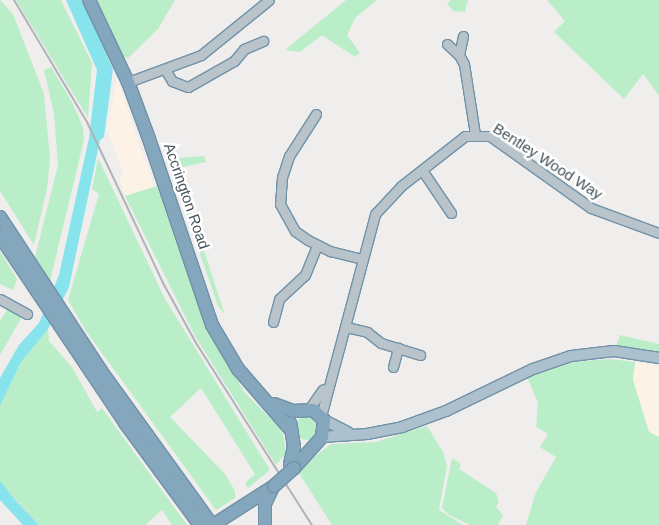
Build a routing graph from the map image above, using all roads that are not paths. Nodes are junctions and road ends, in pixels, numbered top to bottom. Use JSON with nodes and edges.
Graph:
{"nodes":[{"id":1,"x":89,"y":0,"type":"edge"},
{"id":2,"x":269,"y":0,"type":"edge"},
{"id":3,"x":463,"y":36,"type":"dead end"},
{"id":4,"x":263,"y":41,"type":"dead end"},
{"id":5,"x":447,"y":44,"type":"dead end"},
{"id":6,"x":459,"y":55,"type":"junction"},
{"id":7,"x":165,"y":69,"type":"junction"},
{"id":8,"x":128,"y":82,"type":"junction"},
{"id":9,"x":316,"y":114,"type":"dead end"},
{"id":10,"x":475,"y":134,"type":"junction"},
{"id":11,"x":422,"y":170,"type":"junction"},
{"id":12,"x":452,"y":213,"type":"dead end"},
{"id":13,"x":0,"y":217,"type":"edge"},
{"id":14,"x":659,"y":233,"type":"edge"},
{"id":15,"x":0,"y":236,"type":"edge"},
{"id":16,"x":317,"y":245,"type":"junction"},
{"id":17,"x":18,"y":255,"type":"junction"},
{"id":18,"x":361,"y":259,"type":"junction"},
{"id":19,"x":0,"y":298,"type":"edge"},
{"id":20,"x":26,"y":312,"type":"dead end"},
{"id":21,"x":273,"y":322,"type":"dead end"},
{"id":22,"x":65,"y":327,"type":"junction"},
{"id":23,"x":346,"y":327,"type":"junction"},
{"id":24,"x":398,"y":348,"type":"junction"},
{"id":25,"x":420,"y":355,"type":"dead end"},
{"id":26,"x":659,"y":358,"type":"edge"},
{"id":27,"x":393,"y":367,"type":"dead end"},
{"id":28,"x":330,"y":376,"type":"junction"},
{"id":29,"x":261,"y":396,"type":"junction"},
{"id":30,"x":305,"y":410,"type":"junction"},
{"id":31,"x":322,"y":418,"type":"junction"},
{"id":32,"x":291,"y":432,"type":"junction"},
{"id":33,"x":354,"y":434,"type":"junction"},
{"id":34,"x":320,"y":439,"type":"junction"},
{"id":35,"x":292,"y":466,"type":"junction"},
{"id":36,"x":275,"y":483,"type":"junction"},
{"id":37,"x":264,"y":519,"type":"edge"},
{"id":38,"x":200,"y":525,"type":"edge"},
{"id":39,"x":213,"y":525,"type":"edge"}],
"edges":[{"from":1,"to":8,"type":"highway","name":"Accrington Road"},
{"from":2,"to":7,"type":"street"},
{"from":3,"to":6,"type":"street"},
{"from":4,"to":7,"type":"street"},
{"from":5,"to":6,"type":"street"},
{"from":6,"to":10,"type":"street"},
{"from":7,"to":8,"type":"street"},
{"from":8,"to":29,"type":"highway","name":"Accrington Road"},
{"from":9,"to":16,"type":"street"},
{"from":10,"to":11,"type":"street","name":"Bentley Wood Way"},
{"from":10,"to":14,"type":"street","name":"Bentley Wood Way"},
{"from":11,"to":12,"type":"street"},
{"from":11,"to":18,"type":"street","name":"Bentley Wood Way"},
{"from":13,"to":17,"type":"highway"},
{"from":15,"to":17,"type":"highway"},
{"from":16,"to":18,"type":"street"},
{"from":16,"to":21,"type":"street"},
{"from":17,"to":22,"type":"highway"},
{"from":18,"to":23,"type":"street","name":"Bentley Wood Way"},
{"from":19,"to":20,"type":"street"},
{"from":22,"to":38,"type":"highway"},
{"from":22,"to":39,"type":"highway"},
{"from":23,"to":24,"type":"street"},
{"from":23,"to":28,"type":"street","name":"Bentley Wood Way"},
{"from":24,"to":25,"type":"street"},
{"from":24,"to":27,"type":"street"},
{"from":26,"to":33,"type":"main road"},
{"from":28,"to":30,"type":"street","name":"Bentley Wood Way"},
{"from":28,"to":31,"type":"street","name":"Bentley Wood Way"},
{"from":29,"to":30,"type":"highway","name":"Accrington Road"},
{"from":29,"to":32,"type":"highway","name":"Accrington Road"},
{"from":30,"to":31,"type":"highway"},
{"from":30,"to":32,"type":"highway"},
{"from":31,"to":33,"type":"main road"},
{"from":31,"to":34,"type":"highway"},
{"from":32,"to":34,"type":"highway"},
{"from":32,"to":35,"type":"highway"},
{"from":33,"to":34,"type":"main road"},
{"from":34,"to":35,"type":"highway"},
{"from":35,"to":36,"type":"highway","bridge":true},
{"from":36,"to":37,"type":"highway"},
{"from":36,"to":39,"type":"highway"}]}
